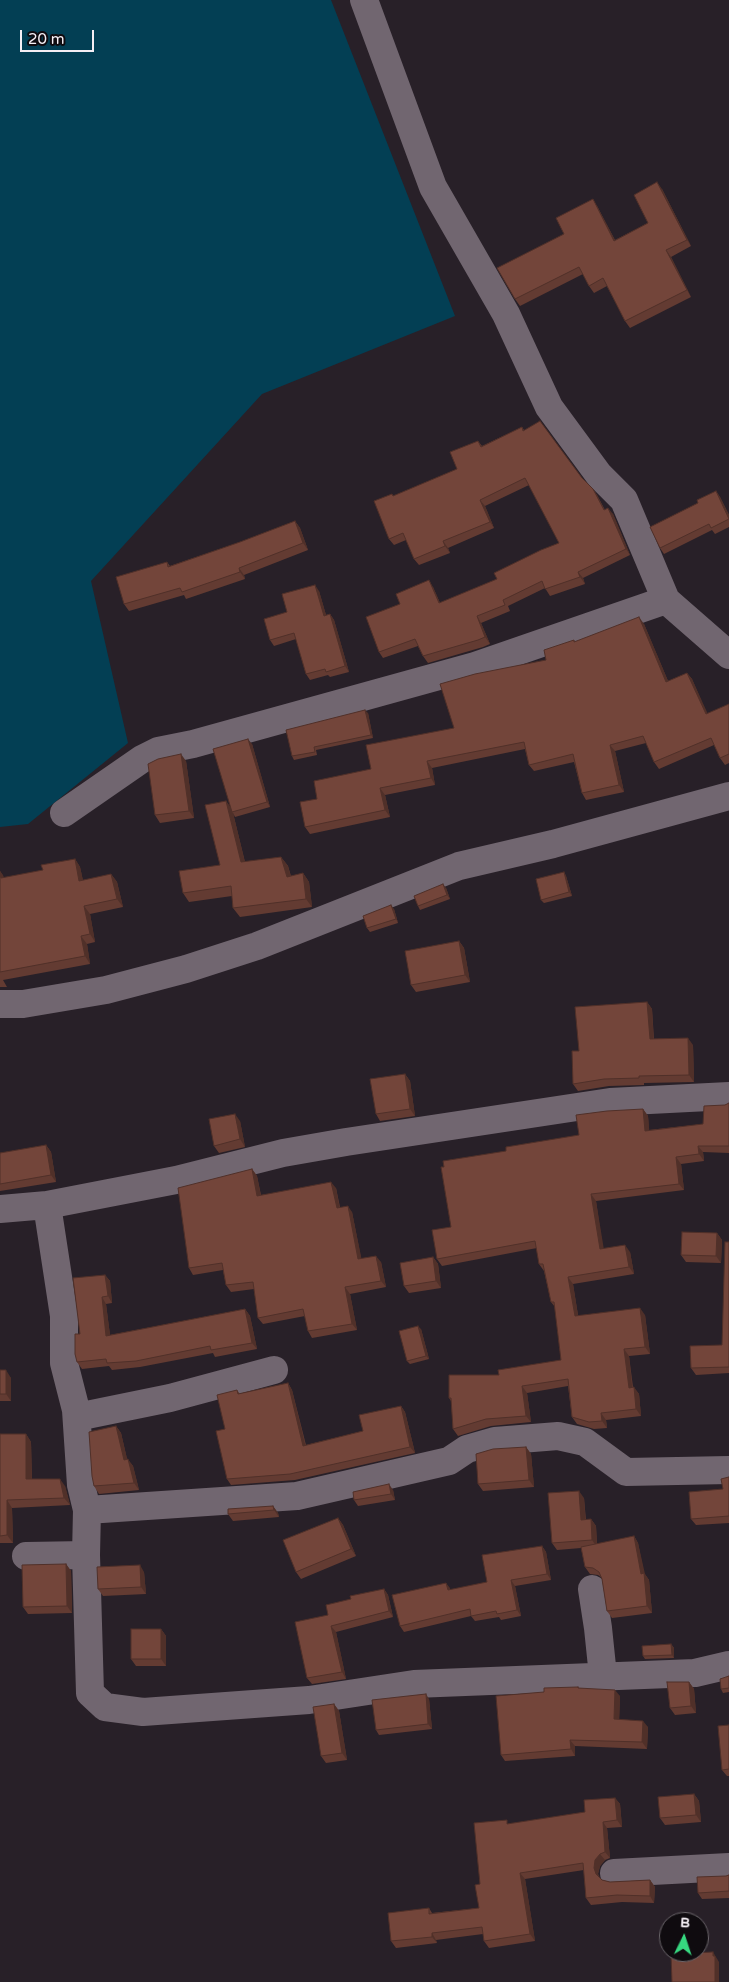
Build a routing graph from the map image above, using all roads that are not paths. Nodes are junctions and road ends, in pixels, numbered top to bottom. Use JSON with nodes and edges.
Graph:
{"nodes":[{"id":1,"x":364,"y":0,"type":"edge"},
{"id":2,"x":666,"y":600,"type":"junction"},
{"id":3,"x":729,"y":655,"type":"edge"},
{"id":4,"x":729,"y":796,"type":"edge"},
{"id":5,"x":64,"y":813,"type":"dead end"},
{"id":6,"x":0,"y":1004,"type":"edge"},
{"id":7,"x":729,"y":1096,"type":"edge"},
{"id":8,"x":47,"y":1205,"type":"junction"},
{"id":9,"x":0,"y":1209,"type":"edge"},
{"id":10,"x":274,"y":1370,"type":"dead end"},
{"id":11,"x":77,"y":1417,"type":"junction"},
{"id":12,"x":729,"y":1470,"type":"edge"},
{"id":13,"x":87,"y":1510,"type":"junction"},
{"id":14,"x":86,"y":1555,"type":"junction"},
{"id":15,"x":26,"y":1556,"type":"dead end"},
{"id":16,"x":592,"y":1588,"type":"dead end"},
{"id":17,"x":729,"y":1665,"type":"edge"},
{"id":18,"x":603,"y":1676,"type":"junction"},
{"id":19,"x":729,"y":1867,"type":"edge"},
{"id":20,"x":614,"y":1873,"type":"dead end"}],
"edges":[{"from":1,"to":2,"type":"street"},
{"from":2,"to":3,"type":"street"},
{"from":2,"to":5,"type":"street"},
{"from":4,"to":6,"type":"street"},
{"from":7,"to":8,"type":"street"},
{"from":8,"to":9,"type":"street"},
{"from":8,"to":11,"type":"street"},
{"from":10,"to":11,"type":"street"},
{"from":11,"to":13,"type":"street"},
{"from":12,"to":13,"type":"street"},
{"from":13,"to":14,"type":"street"},
{"from":14,"to":15,"type":"street"},
{"from":14,"to":18,"type":"street"},
{"from":16,"to":18,"type":"street"},
{"from":17,"to":18,"type":"street"},
{"from":19,"to":20,"type":"street"}]}
